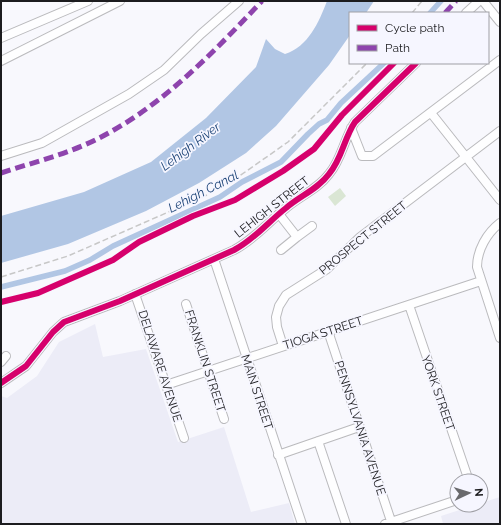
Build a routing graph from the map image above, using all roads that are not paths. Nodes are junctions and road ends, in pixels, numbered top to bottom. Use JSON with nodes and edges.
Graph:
{"nodes":[{"id":1,"x":88,"y":1,"type":"edge"},
{"id":2,"x":120,"y":1,"type":"edge"},
{"id":3,"x":239,"y":1,"type":"edge"},
{"id":4,"x":479,"y":1,"type":"edge"},
{"id":5,"x":483,"y":1,"type":"edge"},
{"id":6,"x":467,"y":12,"type":"edge"},
{"id":7,"x":500,"y":22,"type":"edge"},
{"id":8,"x":1,"y":38,"type":"edge"},
{"id":9,"x":500,"y":60,"type":"edge"},
{"id":10,"x":1,"y":61,"type":"edge"},
{"id":11,"x":415,"y":64,"type":"edge"},
{"id":12,"x":431,"y":113,"type":"junction"},
{"id":13,"x":351,"y":128,"type":"junction"},
{"id":14,"x":500,"y":131,"type":"edge"},
{"id":15,"x":1,"y":156,"type":"edge"},
{"id":16,"x":466,"y":157,"type":"junction"},
{"id":17,"x":500,"y":200,"type":"edge"},
{"id":18,"x":279,"y":214,"type":"junction"},
{"id":19,"x":500,"y":223,"type":"edge"},
{"id":20,"x":312,"y":226,"type":"dead end"},
{"id":21,"x":297,"y":237,"type":"junction"},
{"id":22,"x":281,"y":250,"type":"dead end"},
{"id":23,"x":214,"y":259,"type":"junction"},
{"id":24,"x":481,"y":281,"type":"junction"},
{"id":25,"x":136,"y":294,"type":"junction"},
{"id":26,"x":186,"y":304,"type":"dead end"},
{"id":27,"x":409,"y":305,"type":"junction"},
{"id":28,"x":497,"y":316,"type":"edge"},
{"id":29,"x":328,"y":331,"type":"junction"},
{"id":30,"x":500,"y":338,"type":"edge"},
{"id":31,"x":283,"y":346,"type":"junction"},
{"id":32,"x":246,"y":358,"type":"junction"},
{"id":33,"x":208,"y":371,"type":"junction"},
{"id":34,"x":1,"y":383,"type":"edge"},
{"id":35,"x":166,"y":384,"type":"junction"},
{"id":36,"x":224,"y":418,"type":"dead end"},
{"id":37,"x":359,"y":427,"type":"junction"},
{"id":38,"x":184,"y":438,"type":"dead end"},
{"id":39,"x":318,"y":441,"type":"junction"},
{"id":40,"x":278,"y":455,"type":"junction"},
{"id":41,"x":466,"y":473,"type":"edge"},
{"id":42,"x":449,"y":503,"type":"edge"},
{"id":43,"x":389,"y":523,"type":"edge"},
{"id":44,"x":302,"y":524,"type":"edge"},
{"id":45,"x":346,"y":524,"type":"edge"}],
"edges":[{"from":1,"to":8,"type":"street"},
{"from":2,"to":10,"type":"street"},
{"from":3,"to":15,"type":"street"},
{"from":4,"to":6,"type":"street"},
{"from":5,"to":7,"type":"street"},
{"from":9,"to":12,"type":"street"},
{"from":11,"to":13,"type":"street","name":"LEHIGH STREET"},
{"from":12,"to":13,"type":"street"},
{"from":12,"to":16,"type":"street"},
{"from":13,"to":18,"type":"street","name":"LEHIGH STREET"},
{"from":14,"to":16,"type":"street","name":"PROSPECT STREET"},
{"from":16,"to":17,"type":"street"},
{"from":16,"to":31,"type":"street","name":"PROSPECT STREET"},
{"from":18,"to":21,"type":"street"},
{"from":18,"to":23,"type":"street","name":"LEHIGH STREET"},
{"from":19,"to":24,"type":"street"},
{"from":20,"to":21,"type":"street"},
{"from":21,"to":22,"type":"street"},
{"from":23,"to":25,"type":"street","name":"LEHIGH STREET"},
{"from":23,"to":32,"type":"street","name":"MAIN STREET"},
{"from":24,"to":27,"type":"street","name":"TIOGA STREET"},
{"from":24,"to":28,"type":"street"},
{"from":25,"to":34,"type":"street","name":"LEHIGH STREET"},
{"from":25,"to":35,"type":"street","name":"DELAWARE AVENUE"},
{"from":26,"to":33,"type":"street","name":"FRANKLIN STREET"},
{"from":27,"to":29,"type":"street","name":"TIOGA STREET"},
{"from":27,"to":41,"type":"street","name":"YORK STREET"},
{"from":28,"to":30,"type":"street"},
{"from":29,"to":31,"type":"street","name":"TIOGA STREET"},
{"from":29,"to":37,"type":"street","name":"PENNSYLVANIA AVENUE"},
{"from":31,"to":32,"type":"street","name":"TIOGA STREET"},
{"from":32,"to":33,"type":"street","name":"TIOGA STREET"},
{"from":32,"to":40,"type":"street","name":"MAIN STREET"},
{"from":33,"to":35,"type":"street","name":"TIOGA STREET"},
{"from":33,"to":36,"type":"street","name":"FRANKLIN STREET"},
{"from":35,"to":38,"type":"street","name":"DELAWARE AVENUE"},
{"from":37,"to":39,"type":"street"},
{"from":37,"to":43,"type":"street","name":"PENNSYLVANIA AVENUE"},
{"from":39,"to":40,"type":"street"},
{"from":39,"to":45,"type":"street"},
{"from":40,"to":44,"type":"street","name":"MAIN STREET"},
{"from":42,"to":43,"type":"street"}]}
